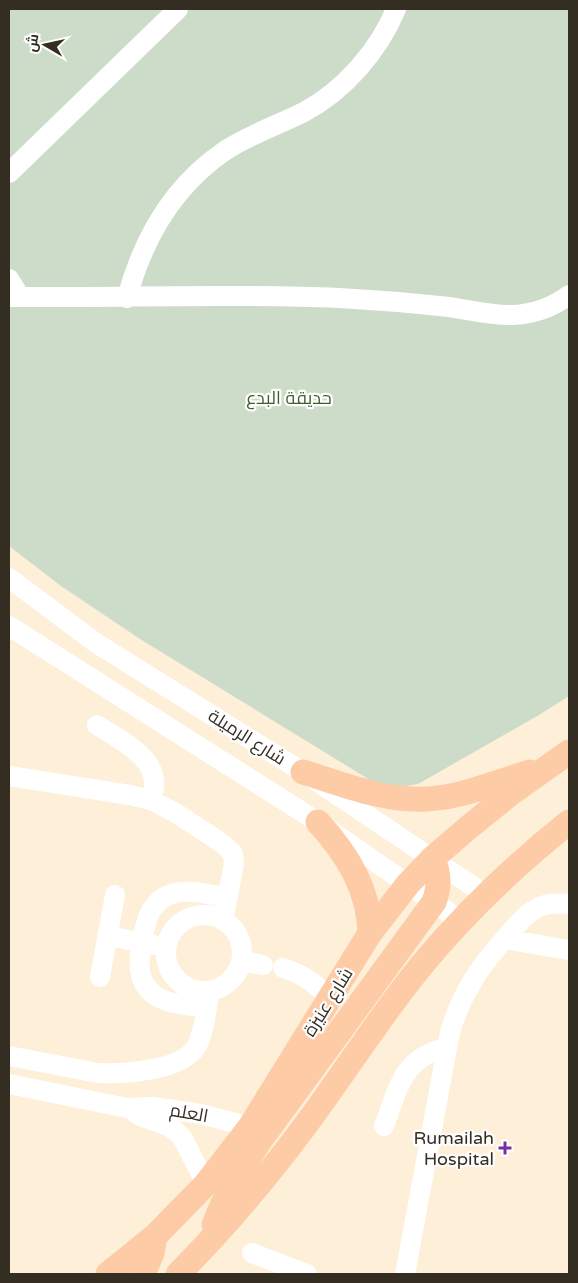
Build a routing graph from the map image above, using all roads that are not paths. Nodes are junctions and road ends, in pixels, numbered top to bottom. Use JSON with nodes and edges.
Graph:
{"nodes":[{"id":1,"x":178,"y":9,"type":"edge"},
{"id":2,"x":396,"y":9,"type":"edge"},
{"id":3,"x":9,"y":173,"type":"edge"},
{"id":4,"x":9,"y":279,"type":"edge"},
{"id":5,"x":569,"y":295,"type":"edge"},
{"id":6,"x":14,"y":297,"type":"edge"},
{"id":7,"x":127,"y":298,"type":"junction"},
{"id":8,"x":9,"y":578,"type":"edge"},
{"id":9,"x":9,"y":626,"type":"edge"},
{"id":10,"x":97,"y":725,"type":"dead end"},
{"id":11,"x":559,"y":759,"type":"edge"},
{"id":12,"x":302,"y":772,"type":"junction"},
{"id":13,"x":9,"y":776,"type":"edge"},
{"id":14,"x":151,"y":800,"type":"junction"},
{"id":15,"x":318,"y":822,"type":"junction"},
{"id":16,"x":569,"y":822,"type":"edge"},
{"id":17,"x":433,"y":858,"type":"junction"},
{"id":18,"x":408,"y":884,"type":"junction"},
{"id":19,"x":486,"y":895,"type":"junction"},
{"id":20,"x":115,"y":896,"type":"dead end"},
{"id":21,"x":228,"y":898,"type":"junction"},
{"id":22,"x":434,"y":902,"type":"junction"},
{"id":23,"x":569,"y":904,"type":"edge"},
{"id":24,"x":223,"y":920,"type":"junction"},
{"id":25,"x":461,"y":921,"type":"junction"},
{"id":26,"x":370,"y":933,"type":"junction"},
{"id":27,"x":108,"y":936,"type":"junction"},
{"id":28,"x":505,"y":939,"type":"junction"},
{"id":29,"x":142,"y":942,"type":"junction"},
{"id":30,"x":166,"y":946,"type":"junction"},
{"id":31,"x":569,"y":950,"type":"edge"},
{"id":32,"x":241,"y":961,"type":"junction"},
{"id":33,"x":263,"y":965,"type":"dead end"},
{"id":34,"x":283,"y":968,"type":"dead end"},
{"id":35,"x":100,"y":977,"type":"dead end"},
{"id":36,"x":208,"y":999,"type":"junction"},
{"id":37,"x":330,"y":999,"type":"junction"},
{"id":38,"x":447,"y":1048,"type":"junction"},
{"id":39,"x":9,"y":1056,"type":"edge"},
{"id":40,"x":9,"y":1084,"type":"edge"},
{"id":41,"x":127,"y":1108,"type":"junction"},
{"id":42,"x":384,"y":1126,"type":"dead end"},
{"id":43,"x":250,"y":1127,"type":"junction"},
{"id":44,"x":206,"y":1184,"type":"junction"},
{"id":45,"x":155,"y":1236,"type":"junction"},
{"id":46,"x":208,"y":1242,"type":"junction"},
{"id":47,"x":252,"y":1253,"type":"dead end"},
{"id":48,"x":108,"y":1274,"type":"edge"},
{"id":49,"x":143,"y":1274,"type":"edge"},
{"id":50,"x":178,"y":1274,"type":"edge"},
{"id":51,"x":306,"y":1274,"type":"edge"},
{"id":52,"x":405,"y":1274,"type":"edge"}],
"edges":[{"from":1,"to":3,"type":"street"},
{"from":2,"to":7,"type":"street"},
{"from":4,"to":6,"type":"street"},
{"from":5,"to":7,"type":"street"},
{"from":6,"to":7,"type":"street"},
{"from":8,"to":12,"type":"street","name":"شارع الرميلة"},
{"from":9,"to":15,"type":"street","name":"شارع الرميلة"},
{"from":10,"to":14,"type":"street"},
{"from":11,"to":12,"type":"main road"},
{"from":11,"to":17,"type":"main road","name":"شارع عنيزة"},
{"from":12,"to":17,"type":"street","name":"شارع الرميلة"},
{"from":13,"to":14,"type":"street"},
{"from":14,"to":21,"type":"street"},
{"from":15,"to":18,"type":"street","name":"شارع الرميلة"},
{"from":15,"to":26,"type":"main road"},
{"from":16,"to":19,"type":"main road"},
{"from":17,"to":18,"type":"main road","name":"شارع عنيزة"},
{"from":17,"to":19,"type":"street","name":"شارع الرميلة"},
{"from":17,"to":22,"type":"main road"},
{"from":18,"to":22,"type":"street","name":"شارع الرميلة"},
{"from":18,"to":26,"type":"main road","name":"شارع عنيزة"},
{"from":19,"to":25,"type":"main road"},
{"from":20,"to":27,"type":"street"},
{"from":21,"to":24,"type":"street"},
{"from":21,"to":29,"type":"street"},
{"from":22,"to":25,"type":"street","name":"شارع الرميلة"},
{"from":22,"to":46,"type":"main road"},
{"from":23,"to":28,"type":"street"},
{"from":24,"to":30,"type":"street"},
{"from":24,"to":32,"type":"street"},
{"from":25,"to":46,"type":"main road"},
{"from":26,"to":37,"type":"main road","name":"شارع عنيزة"},
{"from":27,"to":29,"type":"street"},
{"from":27,"to":35,"type":"street"},
{"from":28,"to":31,"type":"street"},
{"from":28,"to":38,"type":"street"},
{"from":29,"to":30,"type":"street"},
{"from":29,"to":36,"type":"street"},
{"from":30,"to":36,"type":"street"},
{"from":32,"to":33,"type":"street"},
{"from":32,"to":36,"type":"street"},
{"from":34,"to":37,"type":"street"},
{"from":36,"to":39,"type":"street"},
{"from":37,"to":43,"type":"main road","name":"شارع عنيزة"},
{"from":38,"to":42,"type":"street"},
{"from":38,"to":52,"type":"street"},
{"from":40,"to":41,"type":"street","name":"العلم"},
{"from":41,"to":43,"type":"street","name":"العلم"},
{"from":41,"to":44,"type":"street","name":"العلم"},
{"from":43,"to":44,"type":"main road","name":"شارع عنيزة"},
{"from":44,"to":45,"type":"main road","name":"شارع عنيزة"},
{"from":45,"to":48,"type":"main road","name":"شارع عنيزة"},
{"from":45,"to":49,"type":"main road"},
{"from":46,"to":50,"type":"main road"},
{"from":47,"to":51,"type":"street"}]}
